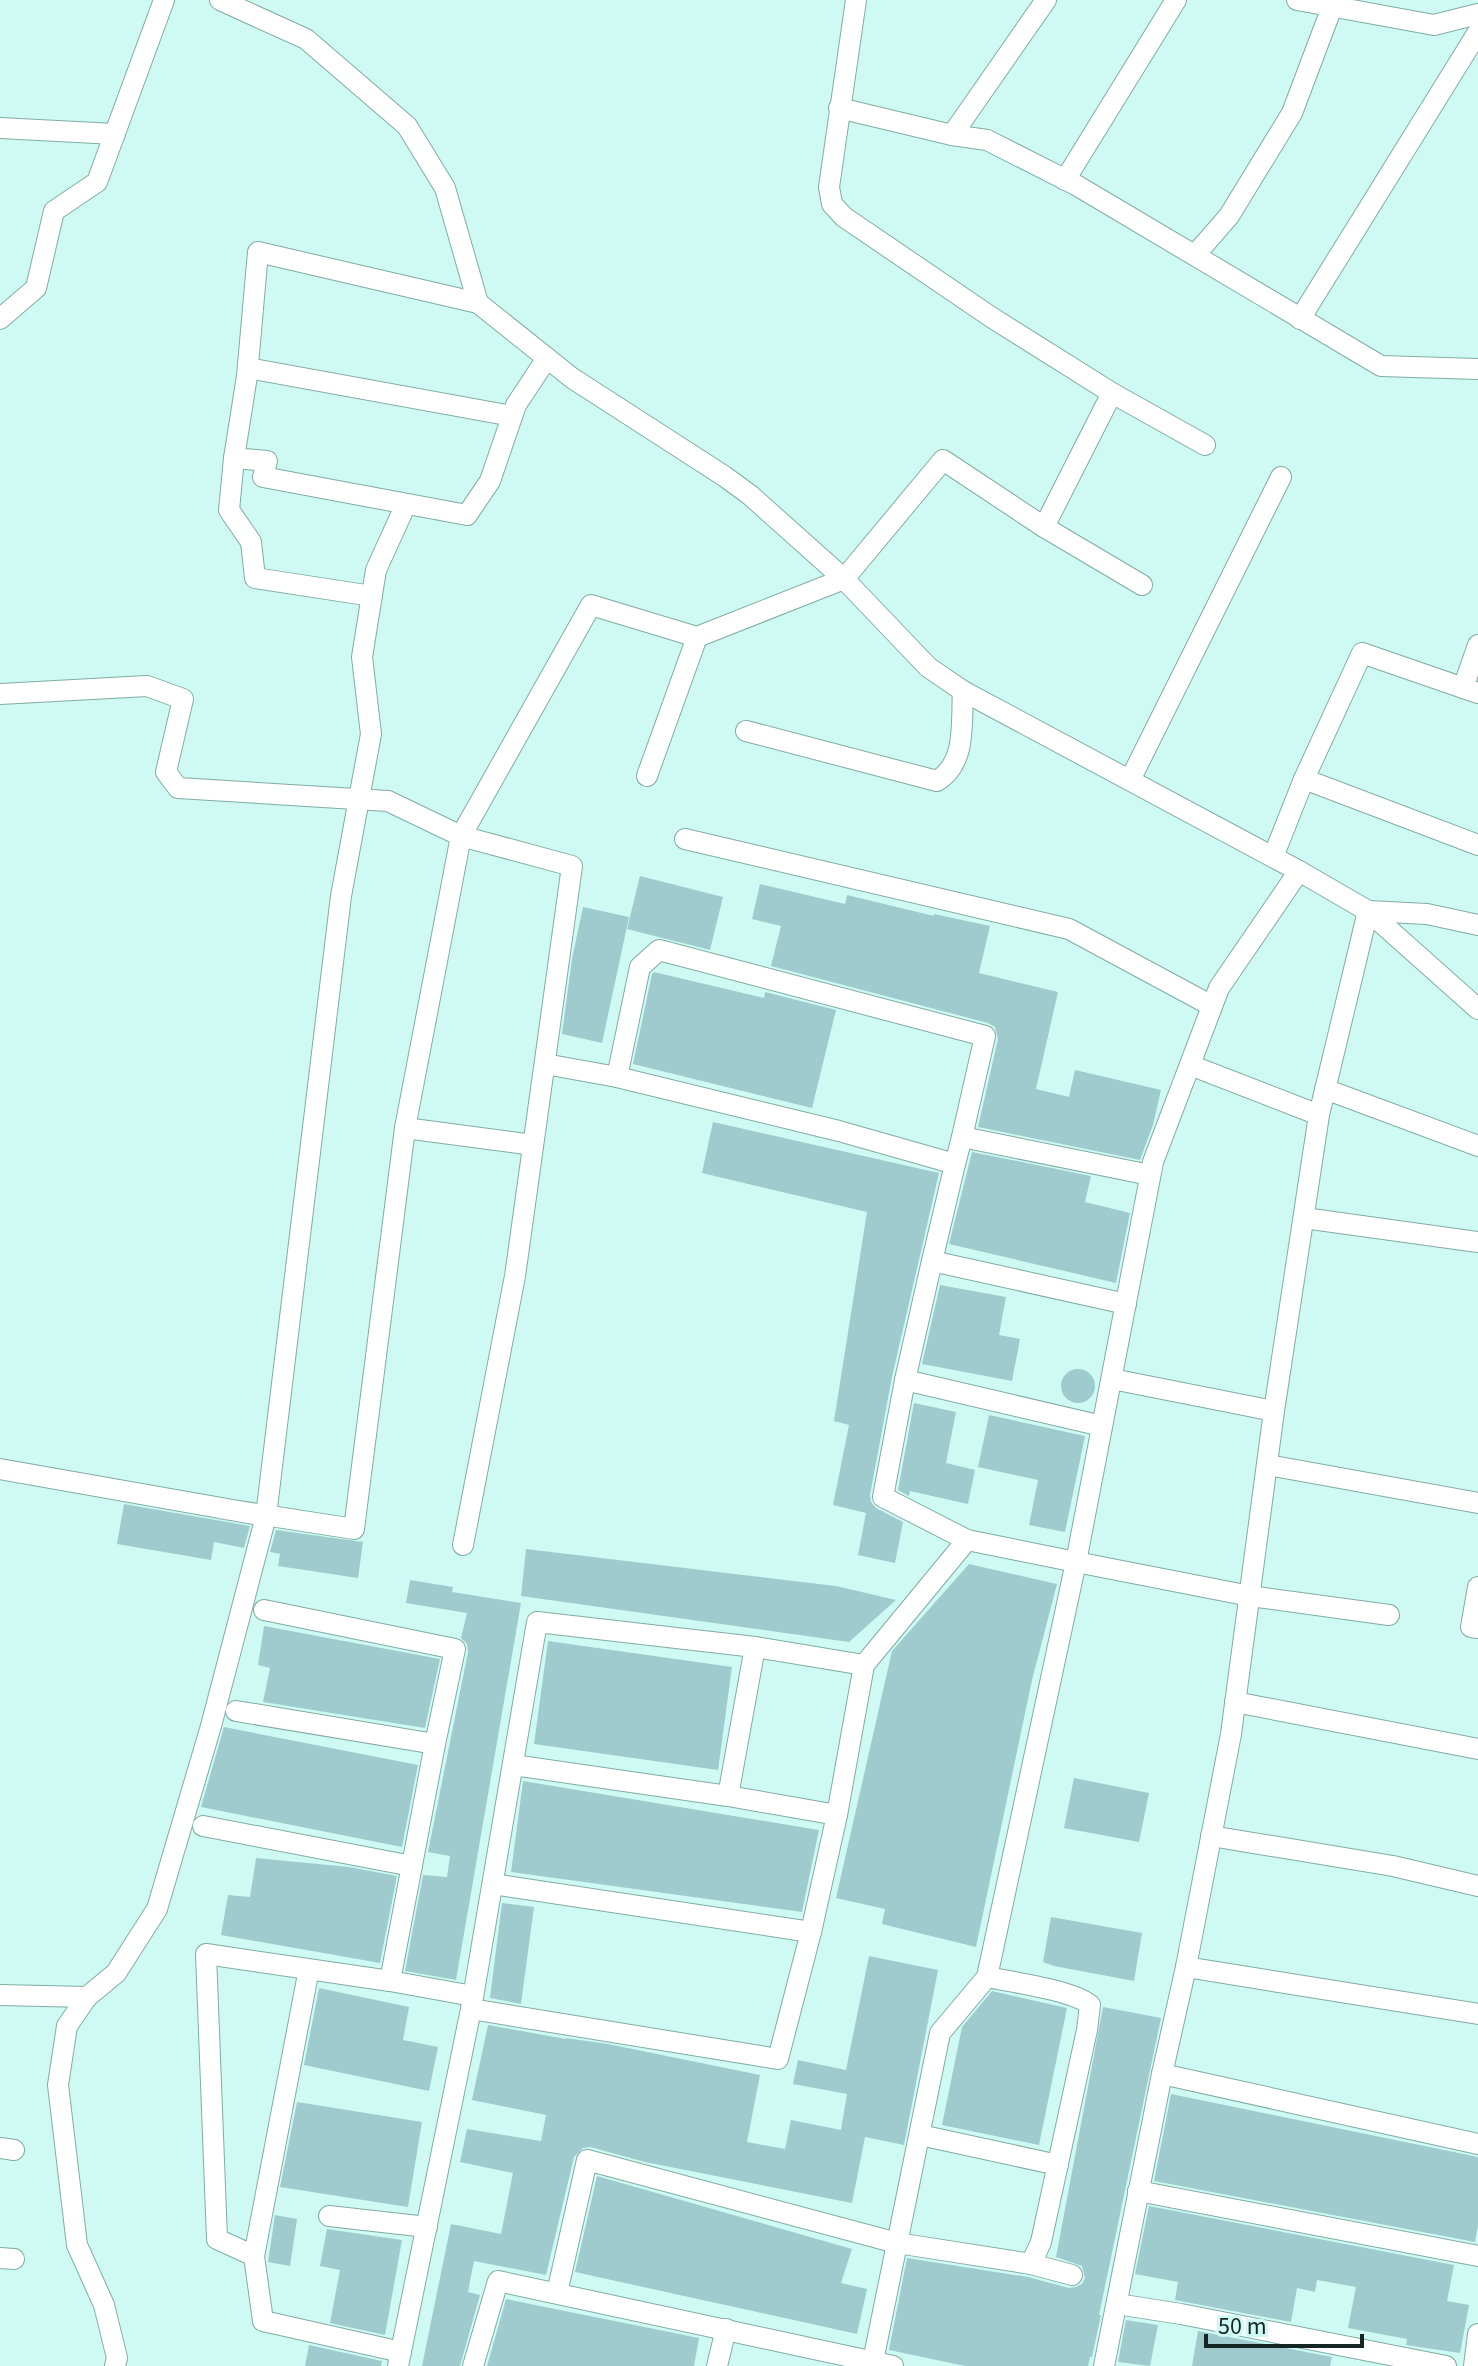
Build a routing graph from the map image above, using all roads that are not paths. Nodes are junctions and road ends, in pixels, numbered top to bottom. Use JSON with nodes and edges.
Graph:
{"nodes":[{"id":1,"x":164,"y":0,"type":"edge"},
{"id":2,"x":220,"y":0,"type":"edge"},
{"id":3,"x":856,"y":0,"type":"edge"},
{"id":4,"x":1046,"y":0,"type":"edge"},
{"id":5,"x":1176,"y":0,"type":"edge"},
{"id":6,"x":1297,"y":0,"type":"edge"},
{"id":7,"x":1332,"y":7,"type":"junction"},
{"id":8,"x":1478,"y":14,"type":"edge"},
{"id":9,"x":1478,"y":32,"type":"edge"},
{"id":10,"x":839,"y":108,"type":"junction"},
{"id":11,"x":0,"y":128,"type":"edge"},
{"id":12,"x":115,"y":134,"type":"junction"},
{"id":13,"x":952,"y":135,"type":"junction"},
{"id":14,"x":1065,"y":180,"type":"junction"},
{"id":15,"x":1195,"y":255,"type":"junction"},
{"id":16,"x":478,"y":303,"type":"junction"},
{"id":17,"x":0,"y":319,"type":"edge"},
{"id":18,"x":1300,"y":319,"type":"junction"},
{"id":19,"x":547,"y":358,"type":"junction"},
{"id":20,"x":248,"y":368,"type":"junction"},
{"id":21,"x":1478,"y":369,"type":"edge"},
{"id":22,"x":1112,"y":393,"type":"junction"},
{"id":23,"x":512,"y":416,"type":"junction"},
{"id":24,"x":1205,"y":445,"type":"dead end"},
{"id":25,"x":234,"y":458,"type":"junction"},
{"id":26,"x":1281,"y":477,"type":"dead end"},
{"id":27,"x":406,"y":504,"type":"junction"},
{"id":28,"x":1044,"y":527,"type":"junction"},
{"id":29,"x":844,"y":579,"type":"junction"},
{"id":30,"x":1142,"y":585,"type":"dead end"},
{"id":31,"x":372,"y":596,"type":"junction"},
{"id":32,"x":697,"y":637,"type":"junction"},
{"id":33,"x":1478,"y":645,"type":"edge"},
{"id":34,"x":1470,"y":690,"type":"edge"},
{"id":35,"x":963,"y":691,"type":"junction"},
{"id":36,"x":0,"y":694,"type":"edge"},
{"id":37,"x":746,"y":731,"type":"dead end"},
{"id":38,"x":647,"y":776,"type":"dead end"},
{"id":39,"x":1304,"y":779,"type":"junction"},
{"id":40,"x":1130,"y":780,"type":"junction"},
{"id":41,"x":359,"y":799,"type":"junction"},
{"id":42,"x":461,"y":836,"type":"junction"},
{"id":43,"x":685,"y":839,"type":"dead end"},
{"id":44,"x":1478,"y":845,"type":"edge"},
{"id":45,"x":1273,"y":857,"type":"junction"},
{"id":46,"x":1299,"y":871,"type":"junction"},
{"id":47,"x":1368,"y":911,"type":"junction"},
{"id":48,"x":1478,"y":925,"type":"edge"},
{"id":49,"x":1212,"y":1006,"type":"junction"},
{"id":50,"x":1478,"y":1009,"type":"edge"},
{"id":51,"x":545,"y":1064,"type":"junction"},
{"id":52,"x":1190,"y":1065,"type":"junction"},
{"id":53,"x":617,"y":1077,"type":"junction"},
{"id":54,"x":1325,"y":1089,"type":"junction"},
{"id":55,"x":1319,"y":1115,"type":"junction"},
{"id":56,"x":405,"y":1128,"type":"junction"},
{"id":57,"x":962,"y":1137,"type":"junction"},
{"id":58,"x":533,"y":1145,"type":"junction"},
{"id":59,"x":1478,"y":1146,"type":"edge"},
{"id":60,"x":955,"y":1164,"type":"junction"},
{"id":61,"x":1150,"y":1175,"type":"junction"},
{"id":62,"x":1304,"y":1218,"type":"junction"},
{"id":63,"x":1478,"y":1242,"type":"edge"},
{"id":64,"x":932,"y":1261,"type":"junction"},
{"id":65,"x":1126,"y":1304,"type":"junction"},
{"id":66,"x":1112,"y":1379,"type":"junction"},
{"id":67,"x":905,"y":1380,"type":"junction"},
{"id":68,"x":1274,"y":1411,"type":"junction"},
{"id":69,"x":1102,"y":1426,"type":"junction"},
{"id":70,"x":1268,"y":1465,"type":"junction"},
{"id":71,"x":0,"y":1469,"type":"edge"},
{"id":72,"x":1478,"y":1503,"type":"edge"},
{"id":73,"x":266,"y":1516,"type":"junction"},
{"id":74,"x":967,"y":1540,"type":"junction"},
{"id":75,"x":463,"y":1545,"type":"dead end"},
{"id":76,"x":1076,"y":1562,"type":"junction"},
{"id":77,"x":1478,"y":1587,"type":"edge"},
{"id":78,"x":1250,"y":1596,"type":"junction"},
{"id":79,"x":264,"y":1610,"type":"dead end"},
{"id":80,"x":1389,"y":1615,"type":"dead end"},
{"id":81,"x":1478,"y":1628,"type":"edge"},
{"id":82,"x":755,"y":1647,"type":"junction"},
{"id":83,"x":864,"y":1665,"type":"junction"},
{"id":84,"x":1235,"y":1702,"type":"junction"},
{"id":85,"x":236,"y":1711,"type":"dead end"},
{"id":86,"x":435,"y":1744,"type":"junction"},
{"id":87,"x":1478,"y":1749,"type":"edge"},
{"id":88,"x":513,"y":1765,"type":"junction"},
{"id":89,"x":728,"y":1796,"type":"junction"},
{"id":90,"x":837,"y":1815,"type":"junction"},
{"id":91,"x":203,"y":1826,"type":"dead end"},
{"id":92,"x":1211,"y":1836,"type":"junction"},
{"id":93,"x":412,"y":1866,"type":"junction"},
{"id":94,"x":493,"y":1884,"type":"junction"},
{"id":95,"x":1478,"y":1886,"type":"edge"},
{"id":96,"x":811,"y":1932,"type":"junction"},
{"id":97,"x":1186,"y":1967,"type":"junction"},
{"id":98,"x":309,"y":1969,"type":"junction"},
{"id":99,"x":987,"y":1977,"type":"junction"},
{"id":100,"x":390,"y":1981,"type":"junction"},
{"id":101,"x":0,"y":1995,"type":"edge"},
{"id":102,"x":87,"y":1997,"type":"junction"},
{"id":103,"x":472,"y":2002,"type":"junction"},
{"id":104,"x":1478,"y":2014,"type":"edge"},
{"id":105,"x":1162,"y":2074,"type":"junction"},
{"id":106,"x":920,"y":2135,"type":"junction"},
{"id":107,"x":1478,"y":2144,"type":"edge"},
{"id":108,"x":1058,"y":2165,"type":"junction"},
{"id":109,"x":1138,"y":2191,"type":"junction"},
{"id":110,"x":329,"y":2216,"type":"dead end"},
{"id":111,"x":427,"y":2227,"type":"junction"},
{"id":112,"x":897,"y":2243,"type":"junction"},
{"id":113,"x":254,"y":2256,"type":"junction"},
{"id":114,"x":1478,"y":2256,"type":"edge"},
{"id":115,"x":1031,"y":2264,"type":"junction"},
{"id":116,"x":1072,"y":2275,"type":"dead end"},
{"id":117,"x":557,"y":2293,"type":"junction"},
{"id":118,"x":1117,"y":2304,"type":"junction"},
{"id":119,"x":726,"y":2329,"type":"junction"},
{"id":120,"x":1478,"y":2334,"type":"edge"},
{"id":121,"x":400,"y":2359,"type":"edge"},
{"id":122,"x":879,"y":2364,"type":"edge"},
{"id":123,"x":115,"y":2366,"type":"edge"},
{"id":124,"x":473,"y":2366,"type":"edge"},
{"id":125,"x":717,"y":2366,"type":"edge"},
{"id":126,"x":1104,"y":2366,"type":"edge"},
{"id":127,"x":1446,"y":2366,"type":"edge"},
{"id":128,"x":1474,"y":2366,"type":"edge"}],
"edges":[{"from":1,"to":12,"type":"street"},
{"from":2,"to":16,"type":"street"},
{"from":3,"to":10,"type":"street"},
{"from":4,"to":13,"type":"street"},
{"from":5,"to":14,"type":"street"},
{"from":6,"to":7,"type":"street"},
{"from":7,"to":8,"type":"street"},
{"from":7,"to":15,"type":"street"},
{"from":9,"to":18,"type":"street"},
{"from":10,"to":13,"type":"street"},
{"from":10,"to":22,"type":"street"},
{"from":11,"to":12,"type":"street"},
{"from":12,"to":17,"type":"street"},
{"from":13,"to":14,"type":"street"},
{"from":14,"to":15,"type":"street"},
{"from":15,"to":18,"type":"street"},
{"from":16,"to":19,"type":"street"},
{"from":16,"to":20,"type":"street"},
{"from":18,"to":21,"type":"street"},
{"from":19,"to":23,"type":"street"},
{"from":19,"to":29,"type":"street"},
{"from":20,"to":23,"type":"street"},
{"from":20,"to":25,"type":"street"},
{"from":22,"to":24,"type":"street"},
{"from":22,"to":28,"type":"street"},
{"from":23,"to":27,"type":"street"},
{"from":25,"to":27,"type":"street"},
{"from":25,"to":31,"type":"street"},
{"from":26,"to":40,"type":"street"},
{"from":27,"to":31,"type":"street"},
{"from":28,"to":29,"type":"street"},
{"from":28,"to":30,"type":"street"},
{"from":29,"to":32,"type":"street"},
{"from":29,"to":35,"type":"street"},
{"from":31,"to":41,"type":"street"},
{"from":32,"to":38,"type":"street"},
{"from":32,"to":42,"type":"street"},
{"from":33,"to":34,"type":"street"},
{"from":34,"to":39,"type":"street"},
{"from":35,"to":37,"type":"street"},
{"from":35,"to":40,"type":"street"},
{"from":36,"to":41,"type":"street"},
{"from":39,"to":44,"type":"street"},
{"from":39,"to":45,"type":"street"},
{"from":40,"to":45,"type":"street"},
{"from":41,"to":42,"type":"street"},
{"from":41,"to":73,"type":"street"},
{"from":42,"to":51,"type":"street"},
{"from":42,"to":56,"type":"street"},
{"from":43,"to":49,"type":"street"},
{"from":45,"to":46,"type":"street"},
{"from":46,"to":47,"type":"street"},
{"from":46,"to":49,"type":"street"},
{"from":47,"to":48,"type":"street"},
{"from":47,"to":50,"type":"street"},
{"from":47,"to":54,"type":"street"},
{"from":49,"to":52,"type":"street"},
{"from":51,"to":53,"type":"street"},
{"from":51,"to":58,"type":"street"},
{"from":52,"to":55,"type":"street"},
{"from":52,"to":61,"type":"street"},
{"from":53,"to":57,"type":"street"},
{"from":53,"to":60,"type":"street"},
{"from":54,"to":55,"type":"street"},
{"from":54,"to":59,"type":"street"},
{"from":55,"to":62,"type":"street"},
{"from":56,"to":58,"type":"street"},
{"from":56,"to":73,"type":"street"},
{"from":57,"to":60,"type":"street"},
{"from":57,"to":61,"type":"street"},
{"from":58,"to":75,"type":"street"},
{"from":60,"to":64,"type":"street"},
{"from":61,"to":65,"type":"street"},
{"from":62,"to":63,"type":"street"},
{"from":62,"to":68,"type":"street"},
{"from":64,"to":65,"type":"street"},
{"from":64,"to":67,"type":"street"},
{"from":65,"to":66,"type":"street"},
{"from":66,"to":68,"type":"street"},
{"from":66,"to":69,"type":"street"},
{"from":67,"to":69,"type":"street"},
{"from":67,"to":74,"type":"street"},
{"from":68,"to":70,"type":"street"},
{"from":69,"to":76,"type":"street"},
{"from":70,"to":72,"type":"street"},
{"from":70,"to":78,"type":"street"},
{"from":71,"to":73,"type":"street"},
{"from":73,"to":102,"type":"street"},
{"from":74,"to":76,"type":"street"},
{"from":74,"to":83,"type":"street"},
{"from":76,"to":78,"type":"street"},
{"from":76,"to":99,"type":"street"},
{"from":77,"to":81,"type":"street"},
{"from":78,"to":80,"type":"street"},
{"from":78,"to":84,"type":"street"},
{"from":79,"to":86,"type":"street"},
{"from":82,"to":83,"type":"street"},
{"from":82,"to":88,"type":"street"},
{"from":82,"to":89,"type":"street"},
{"from":83,"to":90,"type":"street"},
{"from":84,"to":87,"type":"street"},
{"from":84,"to":92,"type":"street"},
{"from":85,"to":86,"type":"street"},
{"from":86,"to":93,"type":"street"},
{"from":88,"to":89,"type":"street"},
{"from":88,"to":94,"type":"street"},
{"from":89,"to":90,"type":"street"},
{"from":90,"to":96,"type":"street"},
{"from":91,"to":93,"type":"street"},
{"from":92,"to":95,"type":"street"},
{"from":92,"to":97,"type":"street"},
{"from":93,"to":100,"type":"street"},
{"from":94,"to":96,"type":"street"},
{"from":94,"to":103,"type":"street"},
{"from":96,"to":103,"type":"street"},
{"from":97,"to":104,"type":"street"},
{"from":97,"to":105,"type":"street"},
{"from":98,"to":100,"type":"street"},
{"from":98,"to":113,"type":"street"},
{"from":98,"to":113,"type":"street"},
{"from":99,"to":106,"type":"street"},
{"from":99,"to":108,"type":"street"},
{"from":100,"to":103,"type":"street"},
{"from":101,"to":102,"type":"street"},
{"from":102,"to":123,"type":"street"},
{"from":103,"to":111,"type":"street"},
{"from":105,"to":107,"type":"street"},
{"from":105,"to":109,"type":"street"},
{"from":106,"to":108,"type":"street"},
{"from":106,"to":112,"type":"street"},
{"from":108,"to":115,"type":"street"},
{"from":109,"to":114,"type":"street"},
{"from":109,"to":118,"type":"street"},
{"from":110,"to":111,"type":"street"},
{"from":111,"to":121,"type":"street"},
{"from":112,"to":115,"type":"street"},
{"from":112,"to":117,"type":"street"},
{"from":112,"to":122,"type":"street"},
{"from":113,"to":121,"type":"street"},
{"from":115,"to":116,"type":"street"},
{"from":117,"to":119,"type":"street"},
{"from":117,"to":124,"type":"street"},
{"from":118,"to":126,"type":"street"},
{"from":118,"to":127,"type":"street"},
{"from":119,"to":122,"type":"street"},
{"from":119,"to":125,"type":"street"},
{"from":120,"to":128,"type":"street"}]}
